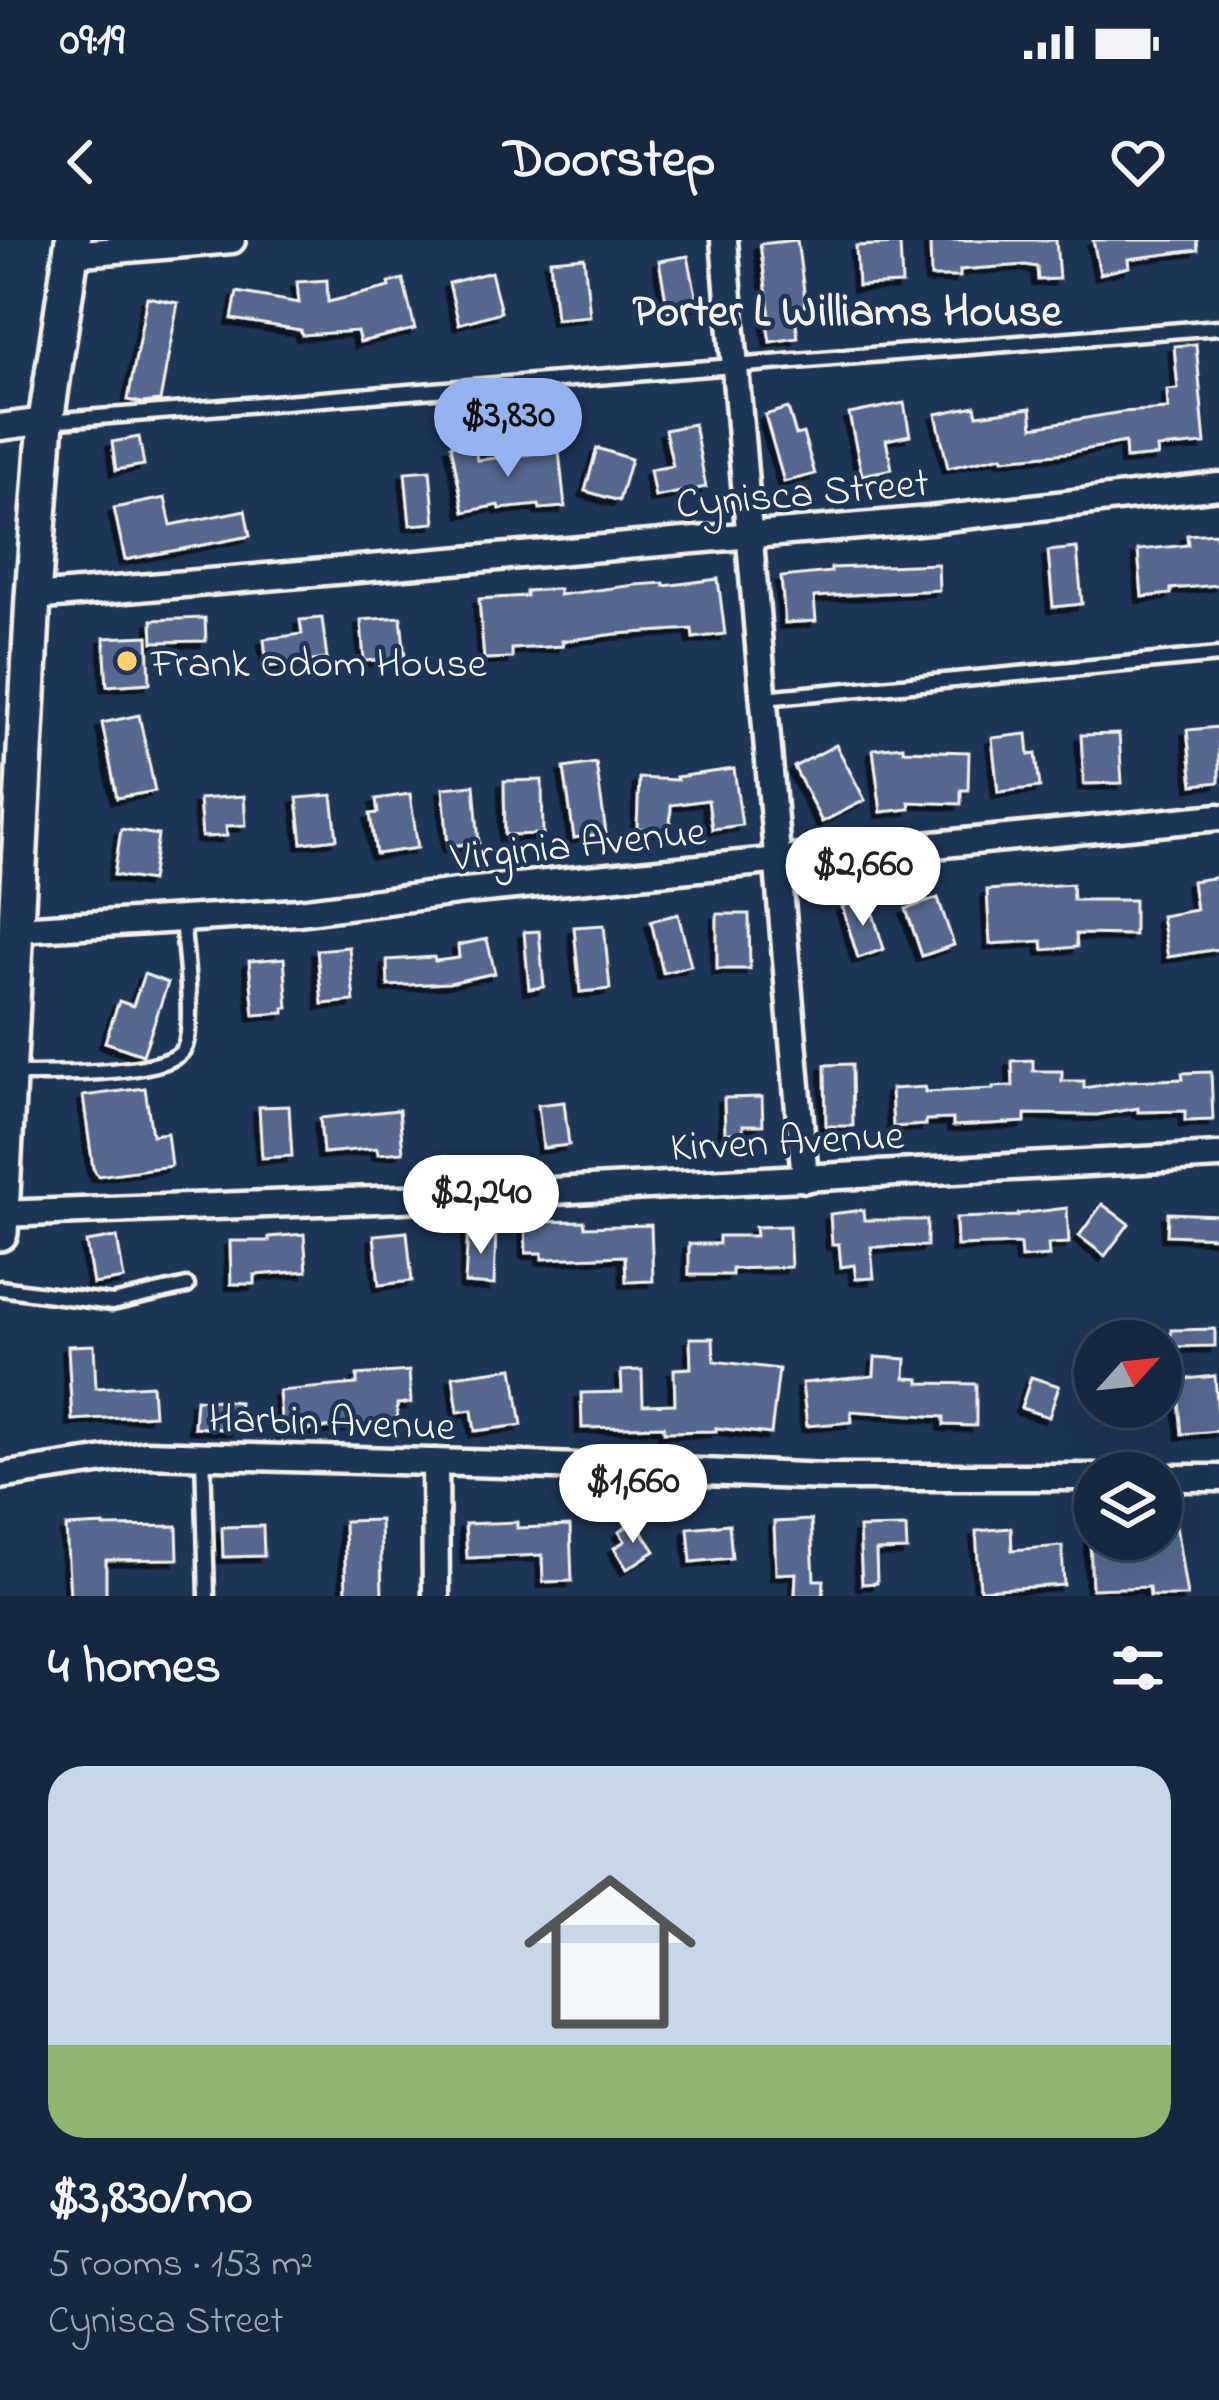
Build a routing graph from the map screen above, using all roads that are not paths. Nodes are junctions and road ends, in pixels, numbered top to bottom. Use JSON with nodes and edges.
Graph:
{"nodes":[{"id":1,"x":232,"y":240,"type":"edge"},
{"id":2,"x":724,"y":240,"type":"edge"},
{"id":3,"x":72,"y":247,"type":"edge"},
{"id":4,"x":1219,"y":326,"type":"edge"},
{"id":5,"x":737,"y":367,"type":"junction"},
{"id":6,"x":46,"y":422,"type":"junction"},
{"id":7,"x":0,"y":427,"type":"edge"},
{"id":8,"x":1219,"y":486,"type":"edge"},
{"id":9,"x":751,"y":535,"type":"junction"},
{"id":10,"x":33,"y":597,"type":"junction"},
{"id":11,"x":1219,"y":655,"type":"edge"},
{"id":12,"x":764,"y":698,"type":"junction"},
{"id":13,"x":1219,"y":817,"type":"edge"},
{"id":14,"x":778,"y":861,"type":"junction"},
{"id":15,"x":182,"y":919,"type":"junction"},
{"id":16,"x":17,"y":929,"type":"junction"},
{"id":17,"x":8,"y":1074,"type":"junction"},
{"id":18,"x":1219,"y":1156,"type":"edge"},
{"id":19,"x":805,"y":1179,"type":"junction"},
{"id":20,"x":0,"y":1214,"type":"edge"},
{"id":21,"x":0,"y":1233,"type":"edge"},
{"id":22,"x":187,"y":1286,"type":"dead end"},
{"id":23,"x":0,"y":1288,"type":"edge"},
{"id":24,"x":203,"y":1456,"type":"junction"},
{"id":25,"x":435,"y":1462,"type":"junction"},
{"id":26,"x":0,"y":1476,"type":"edge"},
{"id":27,"x":1074,"y":1478,"type":"edge"},
{"id":28,"x":1182,"y":1478,"type":"edge"},
{"id":29,"x":1219,"y":1478,"type":"edge"},
{"id":30,"x":207,"y":1596,"type":"edge"},
{"id":31,"x":436,"y":1596,"type":"edge"}],
"edges":[{"from":1,"to":3,"type":"street"},
{"from":2,"to":5,"type":"street"},
{"from":3,"to":6,"type":"street"},
{"from":4,"to":5,"type":"lane"},
{"from":5,"to":6,"type":"lane"},
{"from":5,"to":9,"type":"street"},
{"from":6,"to":7,"type":"street"},
{"from":6,"to":10,"type":"street"},
{"from":8,"to":9,"type":"street","name":"Cynisca Street"},
{"from":9,"to":10,"type":"street","name":"Cynisca Street"},
{"from":9,"to":12,"type":"street"},
{"from":10,"to":16,"type":"street"},
{"from":11,"to":12,"type":"lane"},
{"from":12,"to":14,"type":"street"},
{"from":13,"to":14,"type":"street","name":"Virginia Avenue"},
{"from":14,"to":15,"type":"street","name":"Virginia Avenue"},
{"from":14,"to":19,"type":"street"},
{"from":15,"to":16,"type":"street","name":"Virginia Avenue"},
{"from":15,"to":17,"type":"lane"},
{"from":16,"to":17,"type":"street"},
{"from":17,"to":20,"type":"street"},
{"from":18,"to":19,"type":"street","name":"Kirven Avenue"},
{"from":19,"to":20,"type":"street","name":"Kirven Avenue"},
{"from":20,"to":21,"type":"street"},
{"from":22,"to":23,"type":"lane"},
{"from":24,"to":25,"type":"street","name":"Harbin Avenue"},
{"from":24,"to":26,"type":"street","name":"Harbin Avenue"},
{"from":24,"to":30,"type":"lane"},
{"from":25,"to":27,"type":"street","name":"Harbin Avenue"},
{"from":25,"to":31,"type":"street"},
{"from":28,"to":29,"type":"street"}]}
